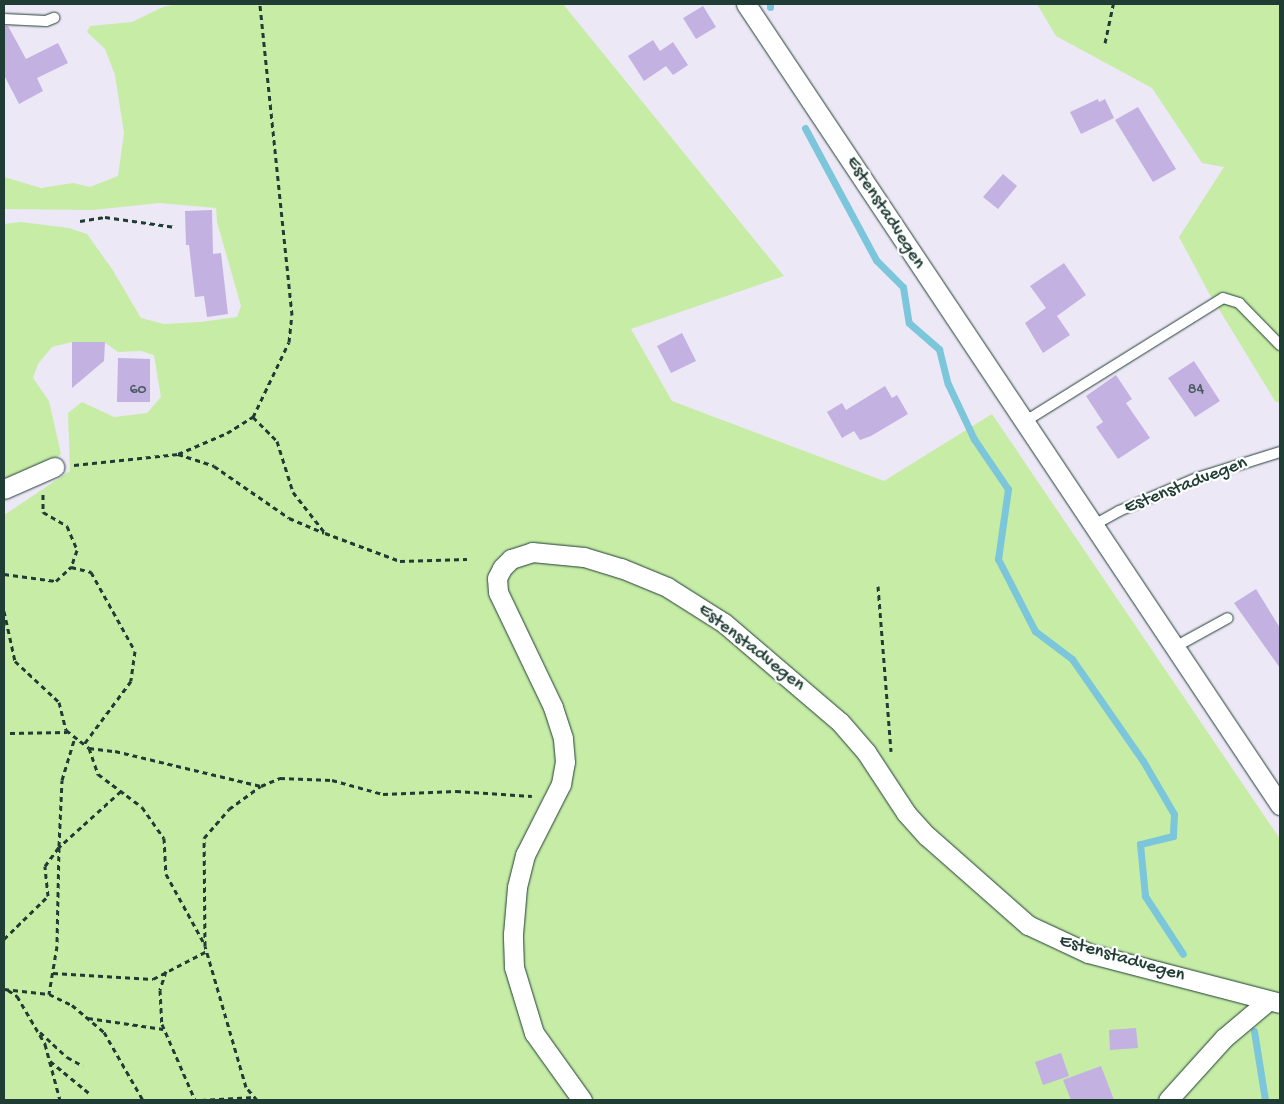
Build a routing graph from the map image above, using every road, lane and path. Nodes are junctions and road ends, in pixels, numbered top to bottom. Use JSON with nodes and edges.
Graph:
{"nodes":[{"id":1,"x":260,"y":4,"type":"edge"},
{"id":2,"x":746,"y":4,"type":"edge"},
{"id":3,"x":1113,"y":4,"type":"edge"},
{"id":4,"x":4,"y":18,"type":"edge"},
{"id":5,"x":54,"y":18,"type":"dead end"},
{"id":6,"x":1105,"y":43,"type":"dead end"},
{"id":7,"x":80,"y":221,"type":"dead end"},
{"id":8,"x":175,"y":227,"type":"dead end"},
{"id":9,"x":1280,"y":345,"type":"edge"},
{"id":10,"x":254,"y":417,"type":"junction"},
{"id":11,"x":1024,"y":422,"type":"junction"},
{"id":12,"x":1280,"y":452,"type":"edge"},
{"id":13,"x":178,"y":454,"type":"junction"},
{"id":14,"x":48,"y":470,"type":"junction"},
{"id":15,"x":4,"y":489,"type":"edge"},
{"id":16,"x":1094,"y":525,"type":"junction"},
{"id":17,"x":325,"y":533,"type":"junction"},
{"id":18,"x":466,"y":559,"type":"dead end"},
{"id":19,"x":71,"y":567,"type":"junction"},
{"id":20,"x":4,"y":574,"type":"edge"},
{"id":21,"x":878,"y":586,"type":"dead end"},
{"id":22,"x":4,"y":610,"type":"edge"},
{"id":23,"x":1228,"y":618,"type":"dead end"},
{"id":24,"x":1175,"y":647,"type":"junction"},
{"id":25,"x":68,"y":732,"type":"junction"},
{"id":26,"x":10,"y":733,"type":"dead end"},
{"id":27,"x":75,"y":737,"type":"junction"},
{"id":28,"x":84,"y":744,"type":"junction"},
{"id":29,"x":90,"y":748,"type":"junction"},
{"id":30,"x":878,"y":771,"type":"junction"},
{"id":31,"x":261,"y":786,"type":"junction"},
{"id":32,"x":121,"y":791,"type":"junction"},
{"id":33,"x":555,"y":796,"type":"junction"},
{"id":34,"x":1280,"y":805,"type":"edge"},
{"id":35,"x":59,"y":847,"type":"junction"},
{"id":36,"x":4,"y":939,"type":"edge"},
{"id":37,"x":205,"y":946,"type":"junction"},
{"id":38,"x":207,"y":951,"type":"junction"},
{"id":39,"x":166,"y":971,"type":"junction"},
{"id":40,"x":52,"y":973,"type":"junction"},
{"id":41,"x":6,"y":989,"type":"edge"},
{"id":42,"x":49,"y":994,"type":"junction"},
{"id":43,"x":1274,"y":1002,"type":"edge"},
{"id":44,"x":87,"y":1018,"type":"junction"},
{"id":45,"x":36,"y":1028,"type":"junction"},
{"id":46,"x":164,"y":1029,"type":"junction"},
{"id":47,"x":50,"y":1061,"type":"junction"},
{"id":48,"x":83,"y":1066,"type":"dead end"},
{"id":49,"x":89,"y":1093,"type":"dead end"},
{"id":50,"x":256,"y":1099,"type":"edge"},
{"id":51,"x":60,"y":1100,"type":"edge"},
{"id":52,"x":143,"y":1100,"type":"edge"},
{"id":53,"x":195,"y":1100,"type":"edge"},
{"id":54,"x":201,"y":1100,"type":"edge"},
{"id":55,"x":582,"y":1100,"type":"edge"},
{"id":56,"x":1168,"y":1100,"type":"edge"}],
"edges":[{"from":1,"to":10,"type":"path"},
{"from":2,"to":11,"type":"street","name":"Estenstadvegen"},
{"from":3,"to":6,"type":"path"},
{"from":4,"to":5,"type":"lane"},
{"from":7,"to":8,"type":"path"},
{"from":9,"to":11,"type":"lane"},
{"from":10,"to":13,"type":"path"},
{"from":10,"to":17,"type":"path"},
{"from":11,"to":16,"type":"street","name":"Estenstadvegen"},
{"from":12,"to":16,"type":"lane","name":"Estenstadvegen"},
{"from":13,"to":14,"type":"path"},
{"from":13,"to":17,"type":"path"},
{"from":14,"to":15,"type":"street"},
{"from":14,"to":19,"type":"path"},
{"from":16,"to":24,"type":"street","name":"Estenstadvegen"},
{"from":17,"to":18,"type":"path"},
{"from":19,"to":20,"type":"path"},
{"from":19,"to":28,"type":"path"},
{"from":21,"to":30,"type":"path"},
{"from":22,"to":25,"type":"path"},
{"from":23,"to":24,"type":"lane"},
{"from":24,"to":34,"type":"street","name":"Estenstadvegen"},
{"from":25,"to":26,"type":"path"},
{"from":25,"to":27,"type":"path"},
{"from":27,"to":28,"type":"path"},
{"from":27,"to":35,"type":"path"},
{"from":28,"to":29,"type":"path"},
{"from":29,"to":31,"type":"path"},
{"from":29,"to":32,"type":"path"},
{"from":30,"to":33,"type":"street","name":"Estenstadvegen"},
{"from":30,"to":43,"type":"street","name":"Estenstadvegen"},
{"from":31,"to":33,"type":"path"},
{"from":31,"to":37,"type":"path"},
{"from":32,"to":35,"type":"path"},
{"from":32,"to":37,"type":"path"},
{"from":33,"to":55,"type":"street","name":"Estenstadvegen"},
{"from":35,"to":36,"type":"path"},
{"from":35,"to":40,"type":"path"},
{"from":37,"to":38,"type":"path"},
{"from":38,"to":39,"type":"path"},
{"from":38,"to":50,"type":"path"},
{"from":39,"to":40,"type":"path"},
{"from":39,"to":46,"type":"path"},
{"from":40,"to":42,"type":"path"},
{"from":41,"to":42,"type":"path"},
{"from":41,"to":45,"type":"path"},
{"from":42,"to":44,"type":"path"},
{"from":43,"to":56,"type":"street","name":"Estenstadvegen"},
{"from":44,"to":46,"type":"path"},
{"from":44,"to":52,"type":"path"},
{"from":45,"to":47,"type":"path"},
{"from":45,"to":48,"type":"path"},
{"from":46,"to":53,"type":"path"},
{"from":47,"to":49,"type":"path"},
{"from":47,"to":51,"type":"path"},
{"from":50,"to":54,"type":"path"}]}
